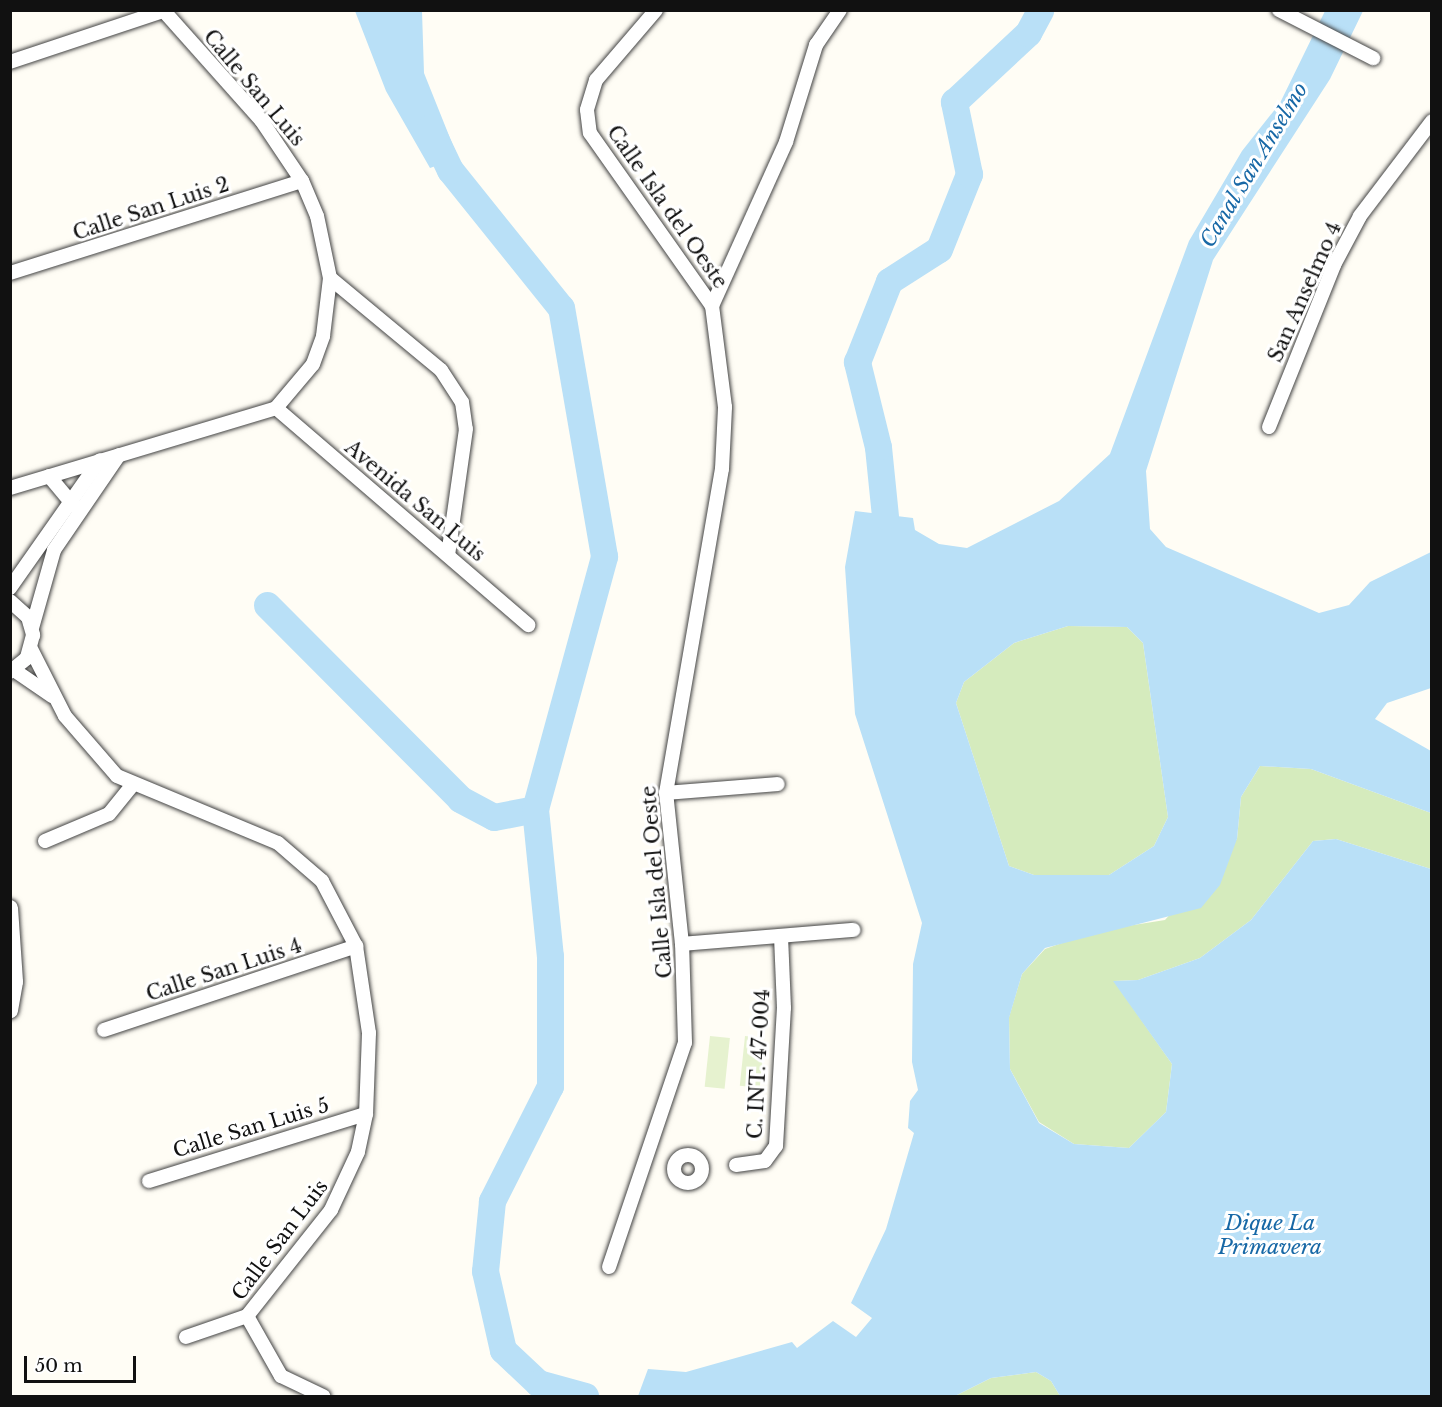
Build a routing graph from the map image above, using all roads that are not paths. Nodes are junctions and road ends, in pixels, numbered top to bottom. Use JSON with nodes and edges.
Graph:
{"nodes":[{"id":1,"x":656,"y":10,"type":"edge"},
{"id":2,"x":840,"y":10,"type":"edge"},
{"id":3,"x":1279,"y":10,"type":"edge"},
{"id":4,"x":163,"y":11,"type":"edge"},
{"id":5,"x":1374,"y":58,"type":"dead end"},
{"id":6,"x":10,"y":62,"type":"edge"},
{"id":7,"x":1431,"y":121,"type":"edge"},
{"id":8,"x":302,"y":181,"type":"junction"},
{"id":9,"x":10,"y":273,"type":"edge"},
{"id":10,"x":330,"y":278,"type":"junction"},
{"id":11,"x":712,"y":306,"type":"junction"},
{"id":12,"x":276,"y":408,"type":"junction"},
{"id":13,"x":1269,"y":427,"type":"dead end"},
{"id":14,"x":119,"y":455,"type":"junction"},
{"id":15,"x":100,"y":460,"type":"junction"},
{"id":16,"x":48,"y":476,"type":"junction"},
{"id":17,"x":10,"y":488,"type":"edge"},
{"id":18,"x":73,"y":505,"type":"junction"},
{"id":19,"x":448,"y":555,"type":"junction"},
{"id":20,"x":10,"y":588,"type":"edge"},
{"id":21,"x":10,"y":602,"type":"edge"},
{"id":22,"x":528,"y":625,"type":"dead end"},
{"id":23,"x":32,"y":628,"type":"junction"},
{"id":24,"x":31,"y":650,"type":"junction"},
{"id":25,"x":12,"y":671,"type":"edge"},
{"id":26,"x":52,"y":696,"type":"junction"},
{"id":27,"x":778,"y":784,"type":"dead end"},
{"id":28,"x":132,"y":786,"type":"junction"},
{"id":29,"x":666,"y":793,"type":"junction"},
{"id":30,"x":45,"y":841,"type":"dead end"},
{"id":31,"x":10,"y":908,"type":"edge"},
{"id":32,"x":853,"y":930,"type":"dead end"},
{"id":33,"x":781,"y":937,"type":"junction"},
{"id":34,"x":682,"y":944,"type":"junction"},
{"id":35,"x":356,"y":946,"type":"junction"},
{"id":36,"x":10,"y":1011,"type":"edge"},
{"id":37,"x":104,"y":1029,"type":"dead end"},
{"id":38,"x":366,"y":1114,"type":"junction"},
{"id":39,"x":650,"y":1156,"type":"junction"},
{"id":40,"x":675,"y":1164,"type":"dead end"},
{"id":41,"x":736,"y":1165,"type":"dead end"},
{"id":42,"x":149,"y":1181,"type":"dead end"},
{"id":43,"x":609,"y":1267,"type":"dead end"},
{"id":44,"x":247,"y":1316,"type":"junction"},
{"id":45,"x":186,"y":1336,"type":"dead end"},
{"id":46,"x":322,"y":1396,"type":"edge"}],
"edges":[{"from":1,"to":11,"type":"street","name":"Calle Isla del Oeste"},
{"from":2,"to":11,"type":"street","name":"Calle Isla del Oeste"},
{"from":3,"to":5,"type":"street"},
{"from":4,"to":6,"type":"street"},
{"from":4,"to":8,"type":"street","name":"Calle San Luis"},
{"from":7,"to":13,"type":"street","name":"San Anselmo 4"},
{"from":8,"to":9,"type":"street","name":"Calle San Luis 2"},
{"from":8,"to":10,"type":"street","name":"Calle San Luis"},
{"from":10,"to":12,"type":"street","name":"Calle San Luis"},
{"from":10,"to":19,"type":"street"},
{"from":11,"to":29,"type":"street","name":"Calle Isla del Oeste"},
{"from":12,"to":14,"type":"street"},
{"from":12,"to":19,"type":"street","name":"Avenida San Luis"},
{"from":14,"to":15,"type":"street"},
{"from":14,"to":18,"type":"street"},
{"from":15,"to":16,"type":"street"},
{"from":15,"to":18,"type":"street"},
{"from":16,"to":17,"type":"street"},
{"from":16,"to":18,"type":"street"},
{"from":18,"to":20,"type":"street"},
{"from":18,"to":23,"type":"street"},
{"from":19,"to":22,"type":"street","name":"Avenida San Luis"},
{"from":21,"to":23,"type":"street"},
{"from":23,"to":24,"type":"street"},
{"from":24,"to":25,"type":"street"},
{"from":24,"to":26,"type":"street","name":"Calle San Luis"},
{"from":25,"to":26,"type":"street","name":"Calle San Luis"},
{"from":26,"to":28,"type":"street","name":"Calle San Luis"},
{"from":27,"to":29,"type":"street"},
{"from":28,"to":30,"type":"street"},
{"from":28,"to":35,"type":"street","name":"Calle San Luis"},
{"from":29,"to":34,"type":"street","name":"Calle Isla del Oeste"},
{"from":31,"to":36,"type":"street"},
{"from":32,"to":33,"type":"street"},
{"from":33,"to":34,"type":"street"},
{"from":33,"to":41,"type":"street","name":"C. INT. 47-004"},
{"from":34,"to":39,"type":"street","name":"Calle Isla del Oeste"},
{"from":35,"to":37,"type":"street","name":"Calle San Luis 4"},
{"from":35,"to":38,"type":"street","name":"Calle San Luis"},
{"from":38,"to":42,"type":"street","name":"Calle San Luis 5"},
{"from":38,"to":44,"type":"street","name":"Calle San Luis"},
{"from":39,"to":40,"type":"street"},
{"from":39,"to":43,"type":"street","name":"Calle Isla del Oeste"},
{"from":44,"to":45,"type":"street"},
{"from":44,"to":46,"type":"street","name":"Calle San Luis"}]}
